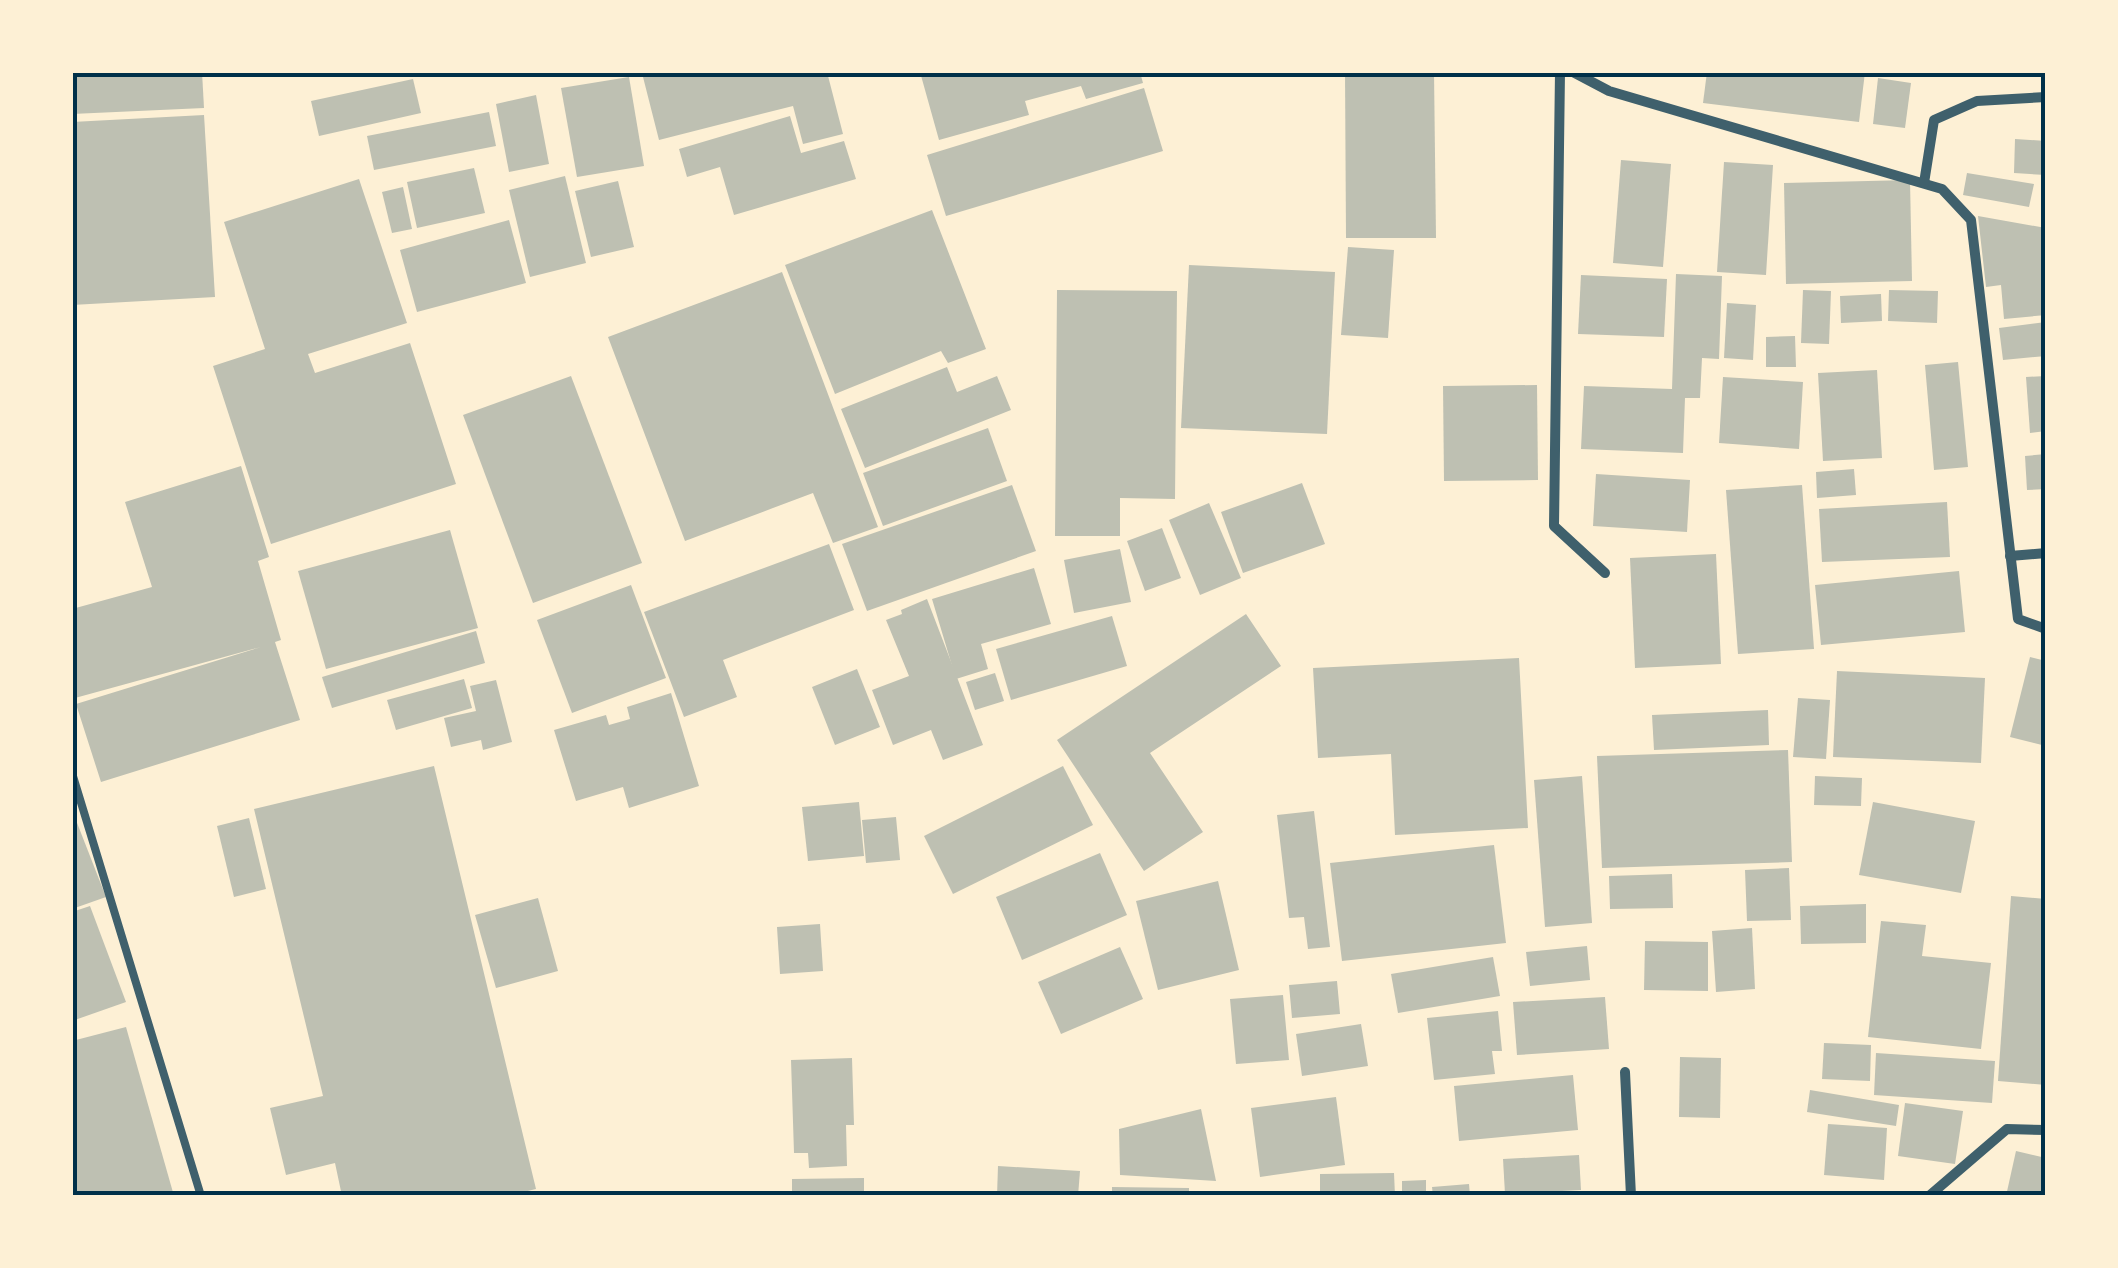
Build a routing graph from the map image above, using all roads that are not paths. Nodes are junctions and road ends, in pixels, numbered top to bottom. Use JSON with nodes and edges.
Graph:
{"nodes":[{"id":1,"x":1560,"y":72,"type":"edge"},
{"id":2,"x":1573,"y":72,"type":"edge"},
{"id":3,"x":2046,"y":98,"type":"edge"},
{"id":4,"x":1924,"y":183,"type":"junction"},
{"id":5,"x":2046,"y":554,"type":"edge"},
{"id":6,"x":2010,"y":556,"type":"junction"},
{"id":7,"x":1605,"y":573,"type":"dead end"},
{"id":8,"x":2046,"y":629,"type":"edge"},
{"id":9,"x":72,"y":773,"type":"edge"},
{"id":10,"x":1625,"y":1072,"type":"dead end"},
{"id":11,"x":2046,"y":1130,"type":"edge"},
{"id":12,"x":202,"y":1196,"type":"edge"},
{"id":13,"x":1632,"y":1196,"type":"edge"},
{"id":14,"x":1929,"y":1196,"type":"edge"}],
"edges":[{"from":1,"to":7,"type":"street"},
{"from":2,"to":4,"type":"street"},
{"from":3,"to":4,"type":"street"},
{"from":4,"to":6,"type":"street"},
{"from":5,"to":6,"type":"street"},
{"from":6,"to":8,"type":"street"},
{"from":9,"to":12,"type":"lane"},
{"from":10,"to":13,"type":"street"},
{"from":11,"to":14,"type":"street"}]}
